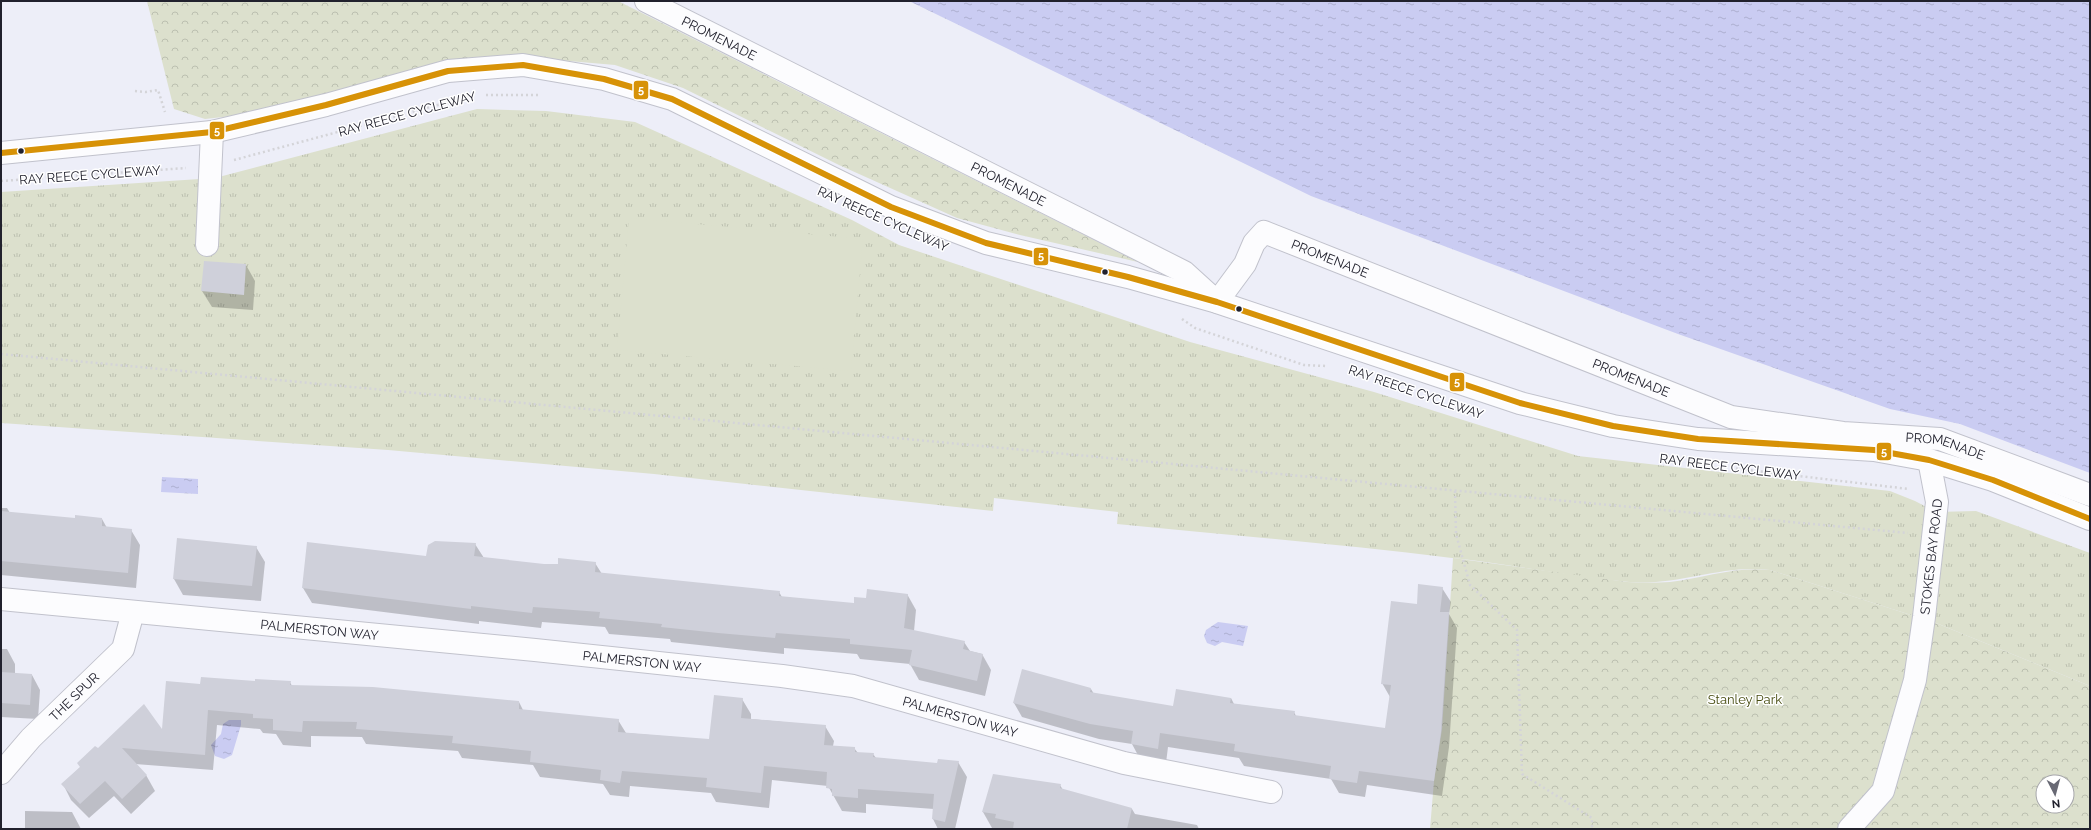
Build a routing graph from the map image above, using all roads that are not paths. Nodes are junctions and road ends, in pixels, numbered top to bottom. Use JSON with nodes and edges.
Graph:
{"nodes":[{"id":1,"x":646,"y":1,"type":"edge"},
{"id":2,"x":212,"y":132,"type":"junction"},
{"id":3,"x":1,"y":154,"type":"edge"},
{"id":4,"x":207,"y":245,"type":"dead end"},
{"id":5,"x":1217,"y":302,"type":"junction"},
{"id":6,"x":1929,"y":460,"type":"junction"},
{"id":7,"x":2090,"y":495,"type":"edge"},
{"id":8,"x":2090,"y":519,"type":"edge"},
{"id":9,"x":1,"y":599,"type":"edge"},
{"id":10,"x":133,"y":612,"type":"junction"},
{"id":11,"x":1,"y":773,"type":"edge"},
{"id":12,"x":1271,"y":792,"type":"dead end"},
{"id":13,"x":1849,"y":829,"type":"edge"}],
"edges":[{"from":1,"to":5,"type":"street","name":"PROMENADE"},
{"from":2,"to":3,"type":"street"},
{"from":2,"to":4,"type":"street"},
{"from":2,"to":5,"type":"street"},
{"from":5,"to":6,"type":"street"},
{"from":5,"to":7,"type":"street","name":"PROMENADE"},
{"from":6,"to":8,"type":"street"},
{"from":6,"to":13,"type":"street","name":"STOKES BAY ROAD"},
{"from":9,"to":10,"type":"street","name":"PALMERSTON WAY"},
{"from":10,"to":11,"type":"street","name":"THE SPUR"},
{"from":10,"to":12,"type":"street","name":"PALMERSTON WAY"}]}
